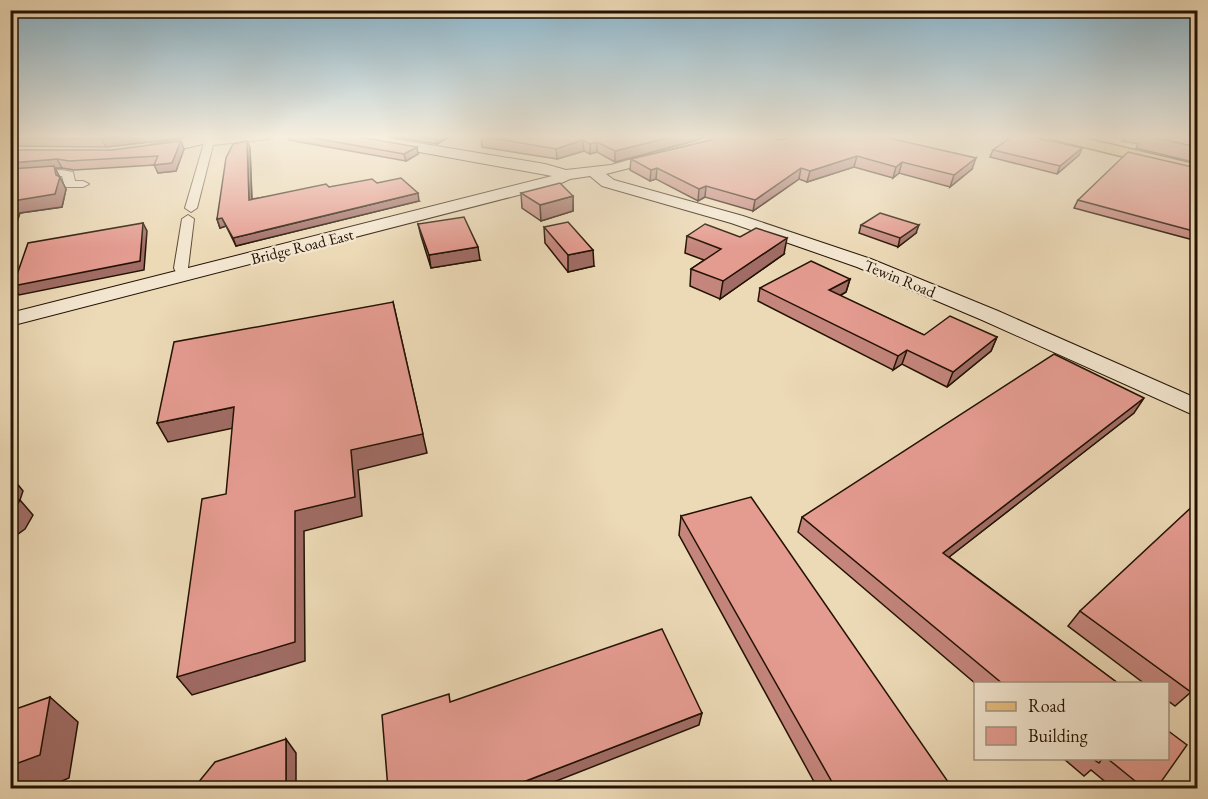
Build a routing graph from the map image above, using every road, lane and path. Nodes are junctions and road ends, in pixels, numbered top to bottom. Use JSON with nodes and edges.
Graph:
{"nodes":[{"id":1,"x":57,"y":173,"type":"edge"},
{"id":2,"x":64,"y":173,"type":"edge"},
{"id":3,"x":201,"y":173,"type":"edge"},
{"id":4,"x":560,"y":173,"type":"edge"},
{"id":5,"x":582,"y":173,"type":"edge"},
{"id":6,"x":596,"y":173,"type":"edge"},
{"id":7,"x":566,"y":175,"type":"junction"},
{"id":8,"x":10,"y":176,"type":"edge"},
{"id":9,"x":83,"y":184,"type":"dead end"},
{"id":10,"x":184,"y":276,"type":"junction"},
{"id":11,"x":10,"y":320,"type":"edge"},
{"id":12,"x":1197,"y":409,"type":"edge"}],
"edges":[{"from":1,"to":8,"type":"street"},
{"from":2,"to":9,"type":"street"},
{"from":3,"to":10,"type":"street"},
{"from":4,"to":7,"type":"street"},
{"from":5,"to":7,"type":"street","name":"Bridge Road East"},
{"from":6,"to":12,"type":"street","name":"Tewin Road"},
{"from":7,"to":10,"type":"street","name":"Bridge Road East"},
{"from":10,"to":11,"type":"street","name":"Bridge Road East"}]}
